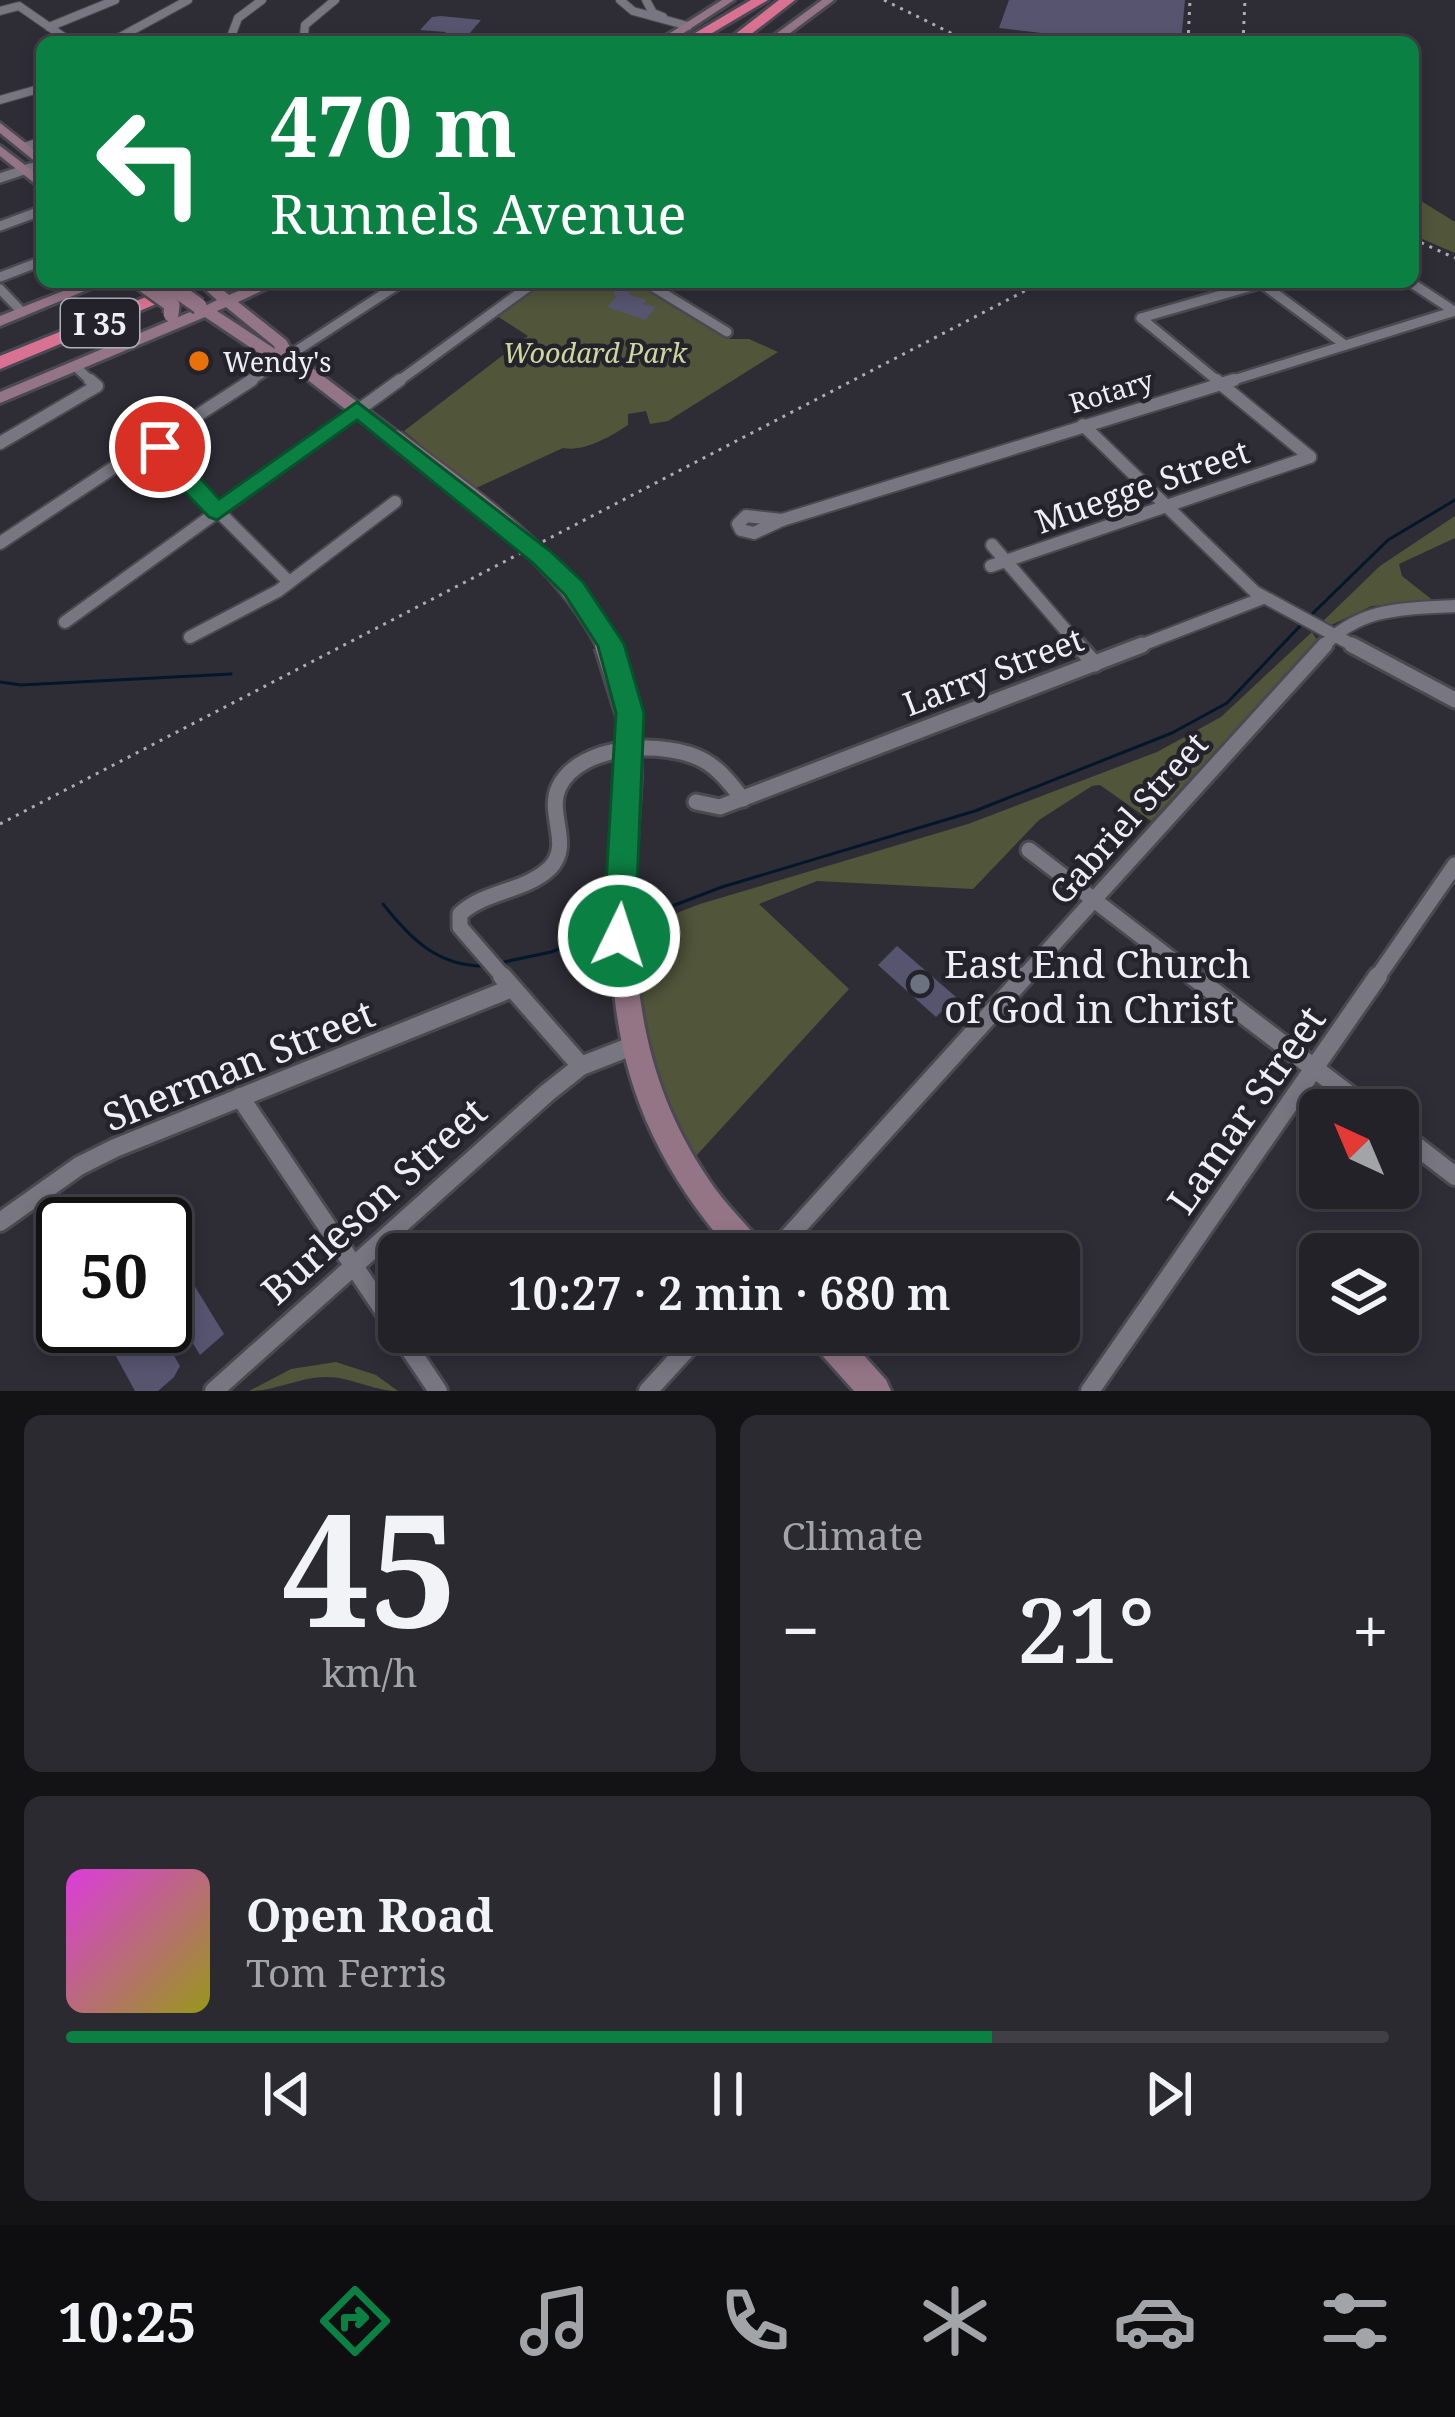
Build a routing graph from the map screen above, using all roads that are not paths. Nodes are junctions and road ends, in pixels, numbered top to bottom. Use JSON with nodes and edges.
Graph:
{"nodes":[{"id":1,"x":116,"y":0,"type":"edge"},
{"id":2,"x":188,"y":0,"type":"edge"},
{"id":3,"x":262,"y":0,"type":"edge"},
{"id":4,"x":335,"y":0,"type":"edge"},
{"id":5,"x":620,"y":0,"type":"edge"},
{"id":6,"x":642,"y":0,"type":"edge"},
{"id":7,"x":729,"y":0,"type":"edge"},
{"id":8,"x":739,"y":0,"type":"edge"},
{"id":9,"x":764,"y":0,"type":"edge"},
{"id":10,"x":787,"y":0,"type":"edge"},
{"id":11,"x":829,"y":0,"type":"edge"},
{"id":12,"x":0,"y":11,"type":"edge"},
{"id":13,"x":49,"y":27,"type":"junction"},
{"id":14,"x":689,"y":31,"type":"edge"},
{"id":15,"x":62,"y":36,"type":"edge"},
{"id":16,"x":122,"y":36,"type":"edge"},
{"id":17,"x":231,"y":36,"type":"edge"},
{"id":18,"x":305,"y":36,"type":"edge"},
{"id":19,"x":684,"y":36,"type":"edge"},
{"id":20,"x":713,"y":36,"type":"edge"},
{"id":21,"x":736,"y":36,"type":"edge"},
{"id":22,"x":779,"y":36,"type":"edge"},
{"id":23,"x":36,"y":90,"type":"edge"},
{"id":24,"x":0,"y":100,"type":"edge"},
{"id":25,"x":0,"y":127,"type":"edge"},
{"id":26,"x":36,"y":143,"type":"edge"},
{"id":27,"x":24,"y":147,"type":"junction"},
{"id":28,"x":0,"y":150,"type":"edge"},
{"id":29,"x":36,"y":158,"type":"edge"},
{"id":30,"x":36,"y":165,"type":"edge"},
{"id":31,"x":23,"y":170,"type":"junction"},
{"id":32,"x":0,"y":178,"type":"edge"},
{"id":33,"x":36,"y":180,"type":"edge"},
{"id":34,"x":36,"y":213,"type":"edge"},
{"id":35,"x":0,"y":226,"type":"edge"},
{"id":36,"x":36,"y":263,"type":"edge"},
{"id":37,"x":0,"y":277,"type":"edge"},
{"id":38,"x":84,"y":288,"type":"edge"},
{"id":39,"x":89,"y":288,"type":"edge"},
{"id":40,"x":174,"y":288,"type":"edge"},
{"id":41,"x":182,"y":288,"type":"edge"},
{"id":42,"x":394,"y":288,"type":"edge"},
{"id":43,"x":527,"y":288,"type":"edge"},
{"id":44,"x":655,"y":288,"type":"edge"},
{"id":45,"x":1246,"y":288,"type":"edge"},
{"id":46,"x":1270,"y":288,"type":"edge"},
{"id":47,"x":1419,"y":288,"type":"edge"},
{"id":48,"x":0,"y":289,"type":"edge"},
{"id":49,"x":232,"y":291,"type":"edge"},
{"id":50,"x":72,"y":293,"type":"junction"},
{"id":51,"x":152,"y":297,"type":"edge"},
{"id":52,"x":202,"y":309,"type":"junction"},
{"id":53,"x":1454,"y":311,"type":"edge"},
{"id":54,"x":22,"y":312,"type":"junction"},
{"id":55,"x":0,"y":320,"type":"edge"},
{"id":56,"x":727,"y":332,"type":"dead end"},
{"id":57,"x":1345,"y":345,"type":"junction"},
{"id":58,"x":0,"y":346,"type":"edge"},
{"id":59,"x":288,"y":357,"type":"junction"},
{"id":60,"x":0,"y":363,"type":"edge"},
{"id":61,"x":69,"y":368,"type":"junction"},
{"id":62,"x":0,"y":374,"type":"edge"},
{"id":63,"x":1221,"y":382,"type":"junction"},
{"id":64,"x":0,"y":398,"type":"edge"},
{"id":65,"x":357,"y":409,"type":"junction"},
{"id":66,"x":1083,"y":425,"type":"junction"},
{"id":67,"x":0,"y":443,"type":"edge"},
{"id":68,"x":112,"y":468,"type":"dead end"},
{"id":69,"x":395,"y":502,"type":"dead end"},
{"id":70,"x":1166,"y":506,"type":"junction"},
{"id":71,"x":217,"y":512,"type":"junction"},
{"id":72,"x":782,"y":520,"type":"dead end"},
{"id":73,"x":0,"y":543,"type":"edge"},
{"id":74,"x":992,"y":545,"type":"dead end"},
{"id":75,"x":1006,"y":561,"type":"junction"},
{"id":76,"x":991,"y":566,"type":"dead end"},
{"id":77,"x":289,"y":582,"type":"junction"},
{"id":78,"x":1263,"y":598,"type":"junction"},
{"id":79,"x":1455,"y":606,"type":"edge"},
{"id":80,"x":65,"y":622,"type":"dead end"},
{"id":81,"x":1325,"y":632,"type":"junction"},
{"id":82,"x":190,"y":637,"type":"dead end"},
{"id":83,"x":1095,"y":664,"type":"junction"},
{"id":84,"x":1455,"y":700,"type":"edge"},
{"id":85,"x":743,"y":799,"type":"junction"},
{"id":86,"x":696,"y":802,"type":"dead end"},
{"id":87,"x":1029,"y":850,"type":"dead end"},
{"id":88,"x":1455,"y":865,"type":"edge"},
{"id":89,"x":1094,"y":900,"type":"junction"},
{"id":90,"x":506,"y":982,"type":"junction"},
{"id":91,"x":632,"y":1046,"type":"junction"},
{"id":92,"x":581,"y":1066,"type":"junction"},
{"id":93,"x":1313,"y":1067,"type":"junction"},
{"id":94,"x":1342,"y":1089,"type":"edge"},
{"id":95,"x":240,"y":1097,"type":"junction"},
{"id":96,"x":1419,"y":1148,"type":"edge"},
{"id":97,"x":1455,"y":1175,"type":"edge"},
{"id":98,"x":0,"y":1222,"type":"edge"},
{"id":99,"x":736,"y":1233,"type":"edge"},
{"id":100,"x":792,"y":1233,"type":"edge"},
{"id":101,"x":352,"y":1266,"type":"junction"},
{"id":102,"x":683,"y":1353,"type":"edge"},
{"id":103,"x":841,"y":1353,"type":"edge"},
{"id":104,"x":214,"y":1391,"type":"edge"},
{"id":105,"x":438,"y":1391,"type":"edge"},
{"id":106,"x":648,"y":1391,"type":"edge"},
{"id":107,"x":875,"y":1391,"type":"edge"},
{"id":108,"x":1090,"y":1391,"type":"edge"}],
"edges":[{"from":1,"to":13,"type":"street"},
{"from":2,"to":16,"type":"street"},
{"from":3,"to":17,"type":"street"},
{"from":4,"to":18,"type":"street"},
{"from":5,"to":14,"type":"street"},
{"from":6,"to":14,"type":"street"},
{"from":7,"to":14,"type":"main road"},
{"from":8,"to":19,"type":"main road"},
{"from":9,"to":14,"type":"highway"},
{"from":9,"to":20,"type":"highway"},
{"from":10,"to":21,"type":"highway"},
{"from":11,"to":22,"type":"main road"},
{"from":12,"to":13,"type":"street"},
{"from":13,"to":15,"type":"street"},
{"from":23,"to":24,"type":"street"},
{"from":25,"to":27,"type":"main road"},
{"from":26,"to":27,"type":"street"},
{"from":27,"to":29,"type":"main road"},
{"from":28,"to":31,"type":"main road"},
{"from":30,"to":31,"type":"street"},
{"from":31,"to":32,"type":"street"},
{"from":31,"to":33,"type":"main road"},
{"from":34,"to":35,"type":"street"},
{"from":36,"to":37,"type":"street"},
{"from":38,"to":50,"type":"main road"},
{"from":39,"to":50,"type":"main road"},
{"from":40,"to":52,"type":"main road","bridge":true},
{"from":41,"to":51,"type":"highway","number":"I 35"},
{"from":42,"to":59,"type":"street"},
{"from":43,"to":65,"type":"street"},
{"from":44,"to":56,"type":"street"},
{"from":45,"to":63,"type":"street"},
{"from":46,"to":57,"type":"street"},
{"from":47,"to":53,"type":"street"},
{"from":48,"to":54,"type":"street"},
{"from":49,"to":52,"type":"main road"},
{"from":49,"to":59,"type":"main road"},
{"from":50,"to":54,"type":"main road"},
{"from":51,"to":58,"type":"highway","number":"I 35"},
{"from":51,"to":60,"type":"highway","number":"I 35"},
{"from":51,"to":61,"type":"main road"},
{"from":51,"to":62,"type":"highway"},
{"from":52,"to":59,"type":"main road"},
{"from":52,"to":61,"type":"main road"},
{"from":53,"to":57,"type":"street","name":"Rotary"},
{"from":54,"to":55,"type":"main road"},
{"from":57,"to":63,"type":"street","name":"Rotary"},
{"from":59,"to":65,"type":"main road"},
{"from":59,"to":71,"type":"street"},
{"from":61,"to":64,"type":"main road"},
{"from":61,"to":67,"type":"street"},
{"from":63,"to":66,"type":"street","name":"Rotary"},
{"from":63,"to":70,"type":"street","name":"Muegge Street"},
{"from":65,"to":71,"type":"street"},
{"from":65,"to":91,"type":"main road","bridge":true},
{"from":66,"to":70,"type":"street"},
{"from":66,"to":72,"type":"street","name":"Rotary"},
{"from":68,"to":73,"type":"street"},
{"from":69,"to":77,"type":"street"},
{"from":70,"to":75,"type":"street","name":"Muegge Street"},
{"from":70,"to":78,"type":"street"},
{"from":71,"to":77,"type":"street"},
{"from":71,"to":80,"type":"street"},
{"from":74,"to":75,"type":"street"},
{"from":75,"to":76,"type":"street","name":"Muegge Street"},
{"from":75,"to":83,"type":"street"},
{"from":77,"to":82,"type":"street"},
{"from":78,"to":81,"type":"street"},
{"from":78,"to":83,"type":"street","name":"Larry Street"},
{"from":79,"to":81,"type":"street"},
{"from":81,"to":84,"type":"street"},
{"from":81,"to":89,"type":"street","name":"Gabriel Street"},
{"from":83,"to":85,"type":"street","name":"Larry Street"},
{"from":85,"to":86,"type":"street","name":"Larry Street"},
{"from":85,"to":90,"type":"street"},
{"from":87,"to":89,"type":"street"},
{"from":88,"to":93,"type":"street","name":"Lamar Street"},
{"from":89,"to":93,"type":"street"},
{"from":89,"to":100,"type":"street","name":"Gabriel Street"},
{"from":90,"to":92,"type":"street"},
{"from":90,"to":95,"type":"street","name":"Sherman Street"},
{"from":91,"to":92,"type":"street","name":"Burleson Street"},
{"from":91,"to":99,"type":"main road"},
{"from":92,"to":101,"type":"street","name":"Burleson Street"},
{"from":93,"to":94,"type":"street"},
{"from":93,"to":108,"type":"street","name":"Lamar Street"},
{"from":95,"to":98,"type":"street","name":"Sherman Street"},
{"from":95,"to":101,"type":"street"},
{"from":96,"to":97,"type":"street"},
{"from":101,"to":104,"type":"street","name":"Burleson Street"},
{"from":101,"to":105,"type":"street"},
{"from":102,"to":106,"type":"street"},
{"from":103,"to":107,"type":"main road"}]}
